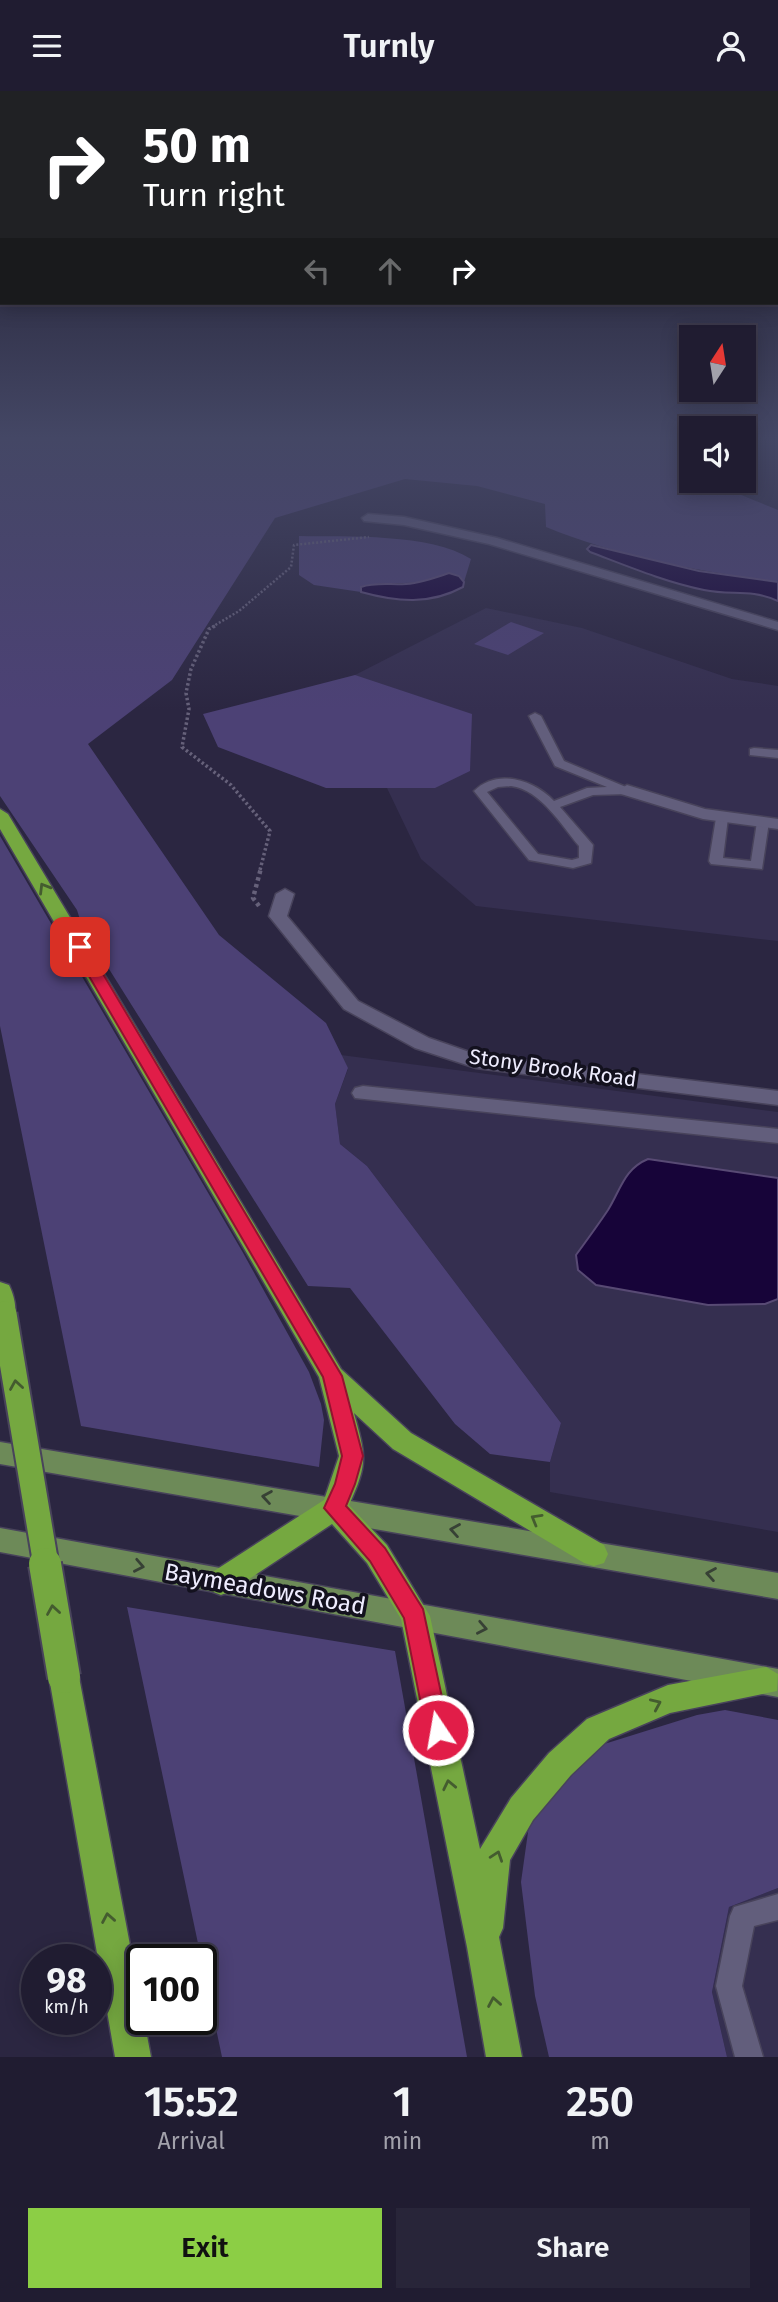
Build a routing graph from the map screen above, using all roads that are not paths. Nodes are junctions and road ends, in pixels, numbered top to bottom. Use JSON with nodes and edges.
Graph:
{"nodes":[{"id":1,"x":429,"y":527,"type":"edge"},
{"id":2,"x":778,"y":626,"type":"edge"},
{"id":3,"x":535,"y":716,"type":"dead end"},
{"id":4,"x":754,"y":752,"type":"dead end"},
{"id":5,"x":778,"y":754,"type":"edge"},
{"id":6,"x":627,"y":790,"type":"junction"},
{"id":7,"x":552,"y":806,"type":"junction"},
{"id":8,"x":0,"y":814,"type":"edge"},
{"id":9,"x":722,"y":818,"type":"junction"},
{"id":10,"x":771,"y":823,"type":"edge"},
{"id":11,"x":285,"y":894,"type":"dead end"},
{"id":12,"x":363,"y":1093,"type":"dead end"},
{"id":13,"x":778,"y":1098,"type":"edge"},
{"id":14,"x":778,"y":1136,"type":"edge"},
{"id":15,"x":2,"y":1303,"type":"edge"},
{"id":16,"x":332,"y":1376,"type":"junction"},
{"id":17,"x":0,"y":1453,"type":"edge"},
{"id":18,"x":334,"y":1508,"type":"junction"},
{"id":19,"x":0,"y":1540,"type":"edge"},
{"id":20,"x":594,"y":1554,"type":"junction"},
{"id":21,"x":221,"y":1582,"type":"junction"},
{"id":22,"x":778,"y":1586,"type":"edge"},
{"id":23,"x":415,"y":1616,"type":"junction"},
{"id":24,"x":772,"y":1682,"type":"edge"},
{"id":25,"x":778,"y":1907,"type":"edge"},
{"id":26,"x":484,"y":1947,"type":"junction"},
{"id":27,"x":133,"y":2057,"type":"edge"},
{"id":28,"x":504,"y":2057,"type":"edge"},
{"id":29,"x":749,"y":2057,"type":"edge"}],
"edges":[{"from":1,"to":2,"type":"street"},
{"from":3,"to":6,"type":"lane"},
{"from":4,"to":5,"type":"lane"},
{"from":6,"to":7,"type":"lane"},
{"from":6,"to":9,"type":"street"},
{"from":7,"to":7,"type":"lane"},
{"from":16,"to":8,"type":"highway","one_way":true},
{"from":9,"to":10,"type":"street"},
{"from":9,"to":10,"type":"lane"},
{"from":11,"to":13,"type":"street","name":"Stony Brook Road"},
{"from":12,"to":14,"type":"street"},
{"from":27,"to":15,"type":"highway","one_way":true,"bridge":true},
{"from":16,"to":18,"type":"highway"},
{"from":20,"to":16,"type":"highway","one_way":true},
{"from":18,"to":17,"type":"main road","one_way":true},
{"from":20,"to":18,"type":"main road","one_way":true},
{"from":18,"to":21,"type":"highway"},
{"from":18,"to":23,"type":"highway"},
{"from":19,"to":21,"type":"main road","name":"Baymeadows Road","one_way":true},
{"from":22,"to":20,"type":"main road","one_way":true},
{"from":21,"to":23,"type":"main road","name":"Baymeadows Road"},
{"from":23,"to":24,"type":"main road","name":"Baymeadows Road","one_way":true},
{"from":26,"to":23,"type":"highway","one_way":true},
{"from":26,"to":24,"type":"highway","one_way":true},
{"from":25,"to":29,"type":"lane"},
{"from":28,"to":26,"type":"highway","one_way":true}]}
